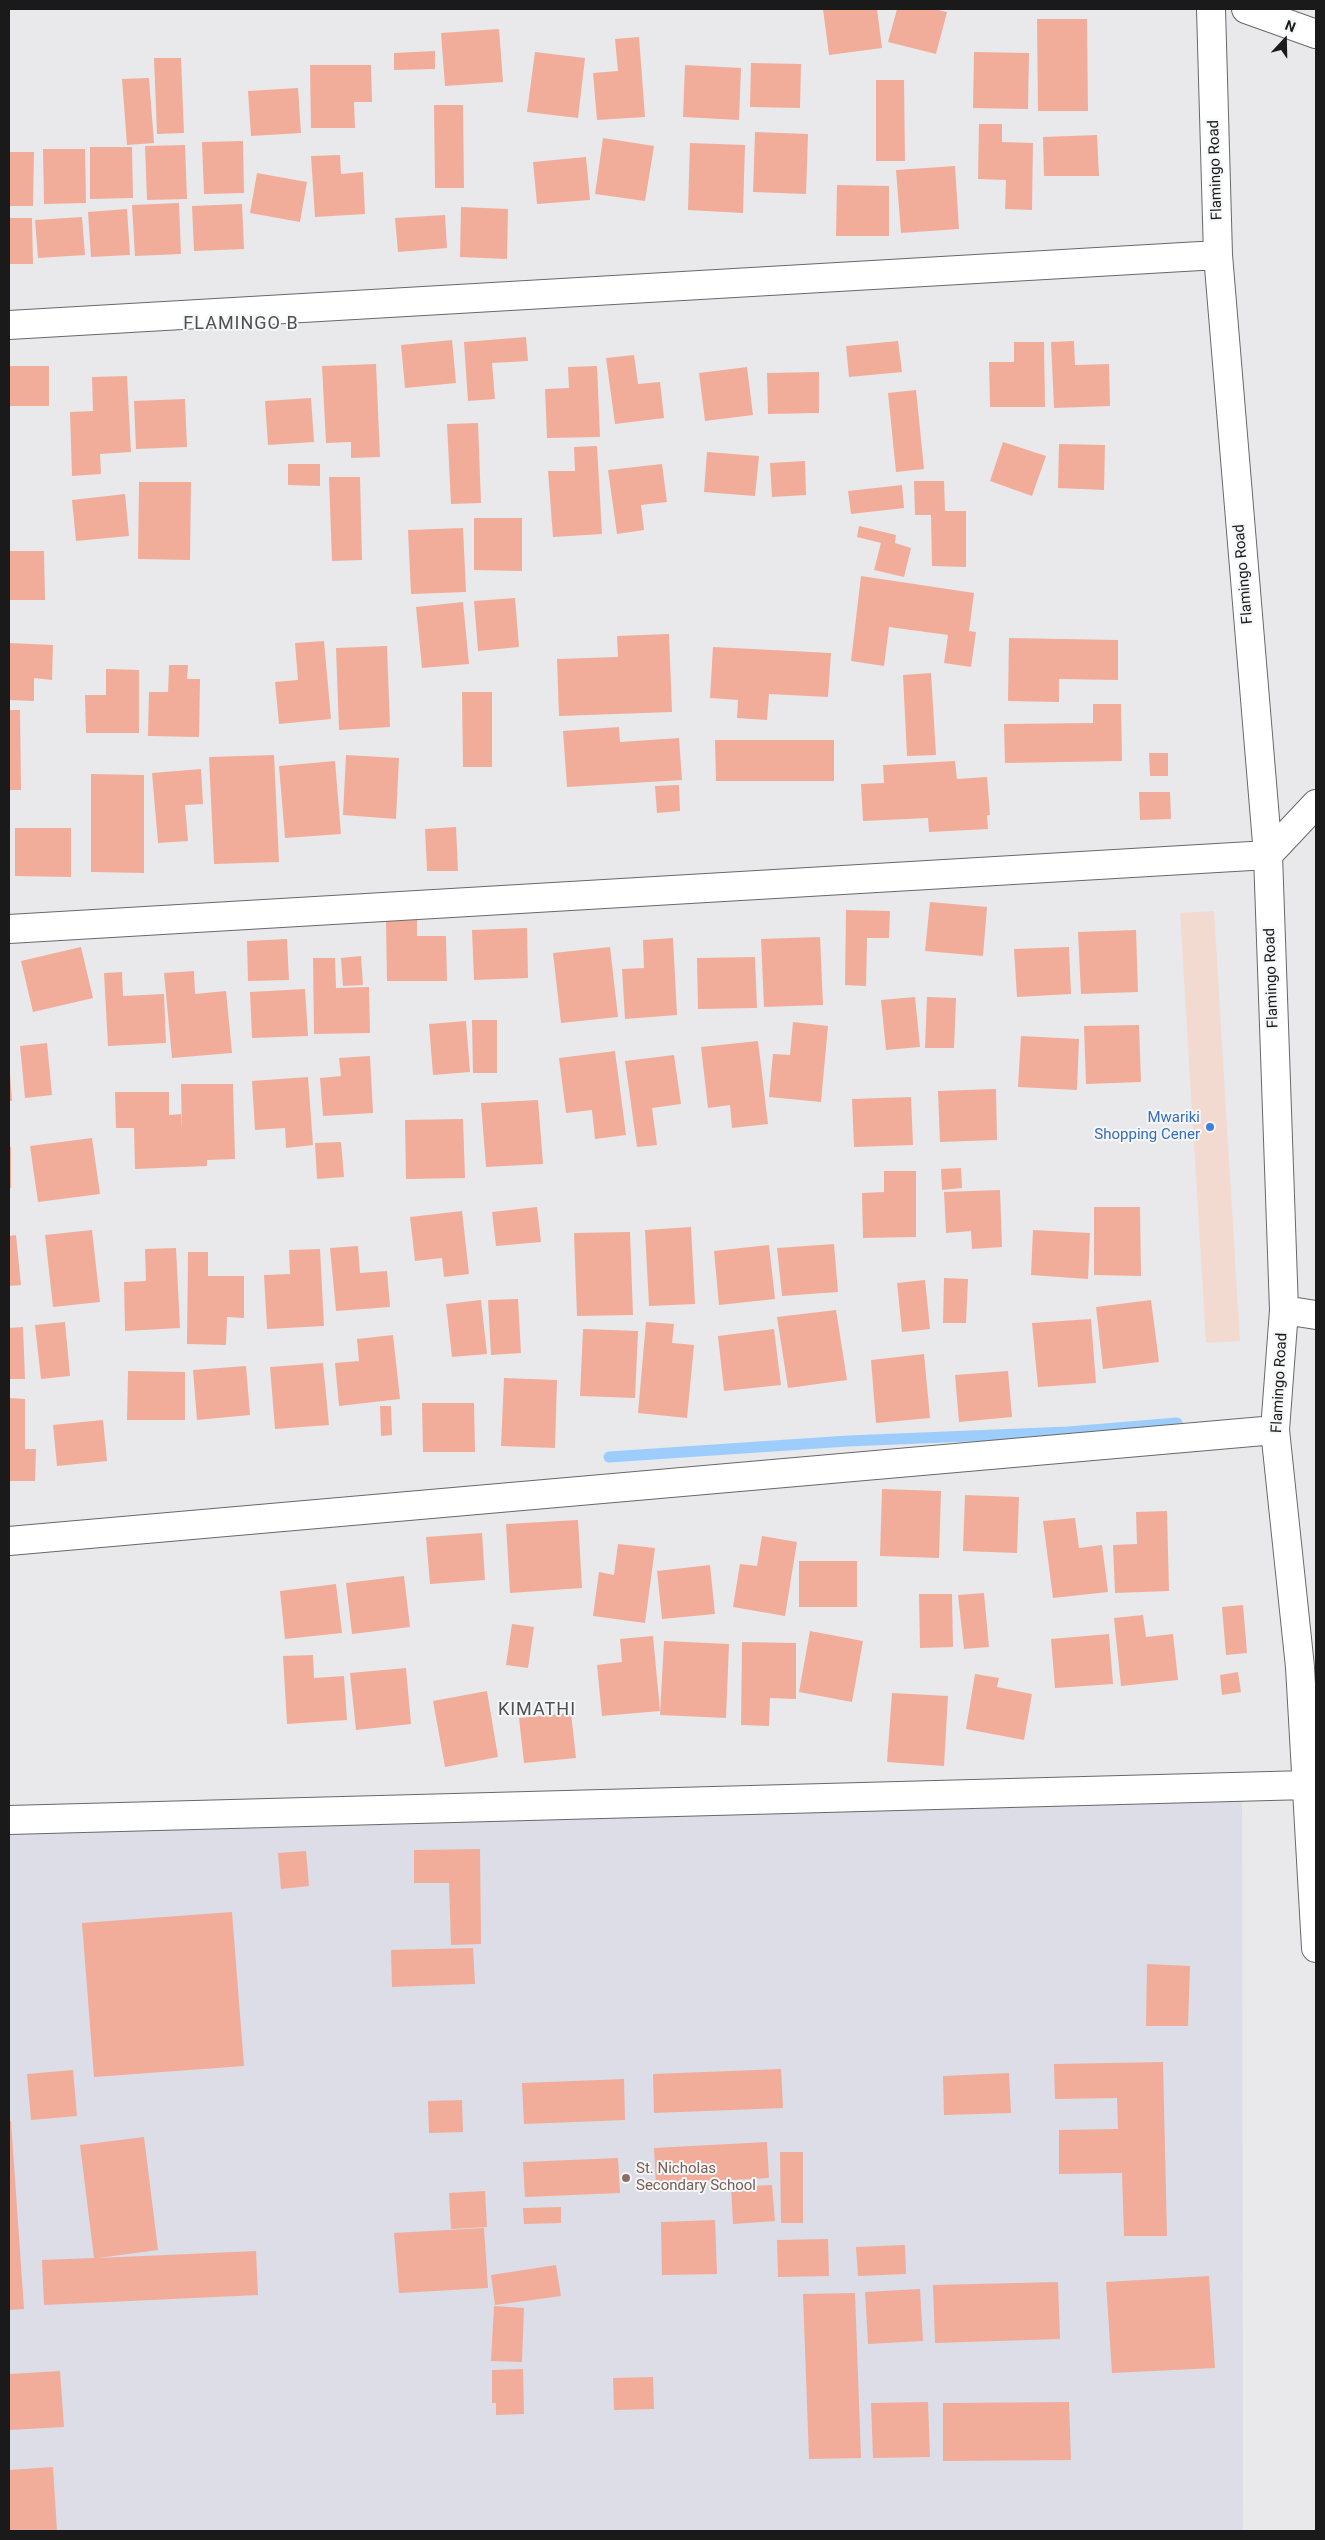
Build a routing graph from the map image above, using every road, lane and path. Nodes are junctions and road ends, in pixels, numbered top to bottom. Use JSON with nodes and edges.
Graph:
{"nodes":[{"id":1,"x":1211,"y":9,"type":"edge"},
{"id":2,"x":1246,"y":9,"type":"edge"},
{"id":3,"x":1316,"y":34,"type":"edge"},
{"id":4,"x":1218,"y":255,"type":"junction"},
{"id":5,"x":9,"y":325,"type":"edge"},
{"id":6,"x":1316,"y":804,"type":"edge"},
{"id":7,"x":1268,"y":856,"type":"junction"},
{"id":8,"x":9,"y":929,"type":"edge"},
{"id":9,"x":1284,"y":1310,"type":"junction"},
{"id":10,"x":1316,"y":1316,"type":"edge"},
{"id":11,"x":1275,"y":1430,"type":"junction"},
{"id":12,"x":9,"y":1542,"type":"edge"},
{"id":13,"x":1308,"y":1669,"type":"edge"},
{"id":14,"x":1307,"y":1785,"type":"junction"},
{"id":15,"x":9,"y":1820,"type":"edge"},
{"id":16,"x":1316,"y":1948,"type":"edge"}],
"edges":[{"from":1,"to":4,"type":"street","name":"Flamingo Road"},
{"from":2,"to":3,"type":"street"},
{"from":4,"to":5,"type":"street"},
{"from":4,"to":7,"type":"street","name":"Flamingo Road"},
{"from":6,"to":7,"type":"street"},
{"from":7,"to":8,"type":"street"},
{"from":7,"to":9,"type":"street","name":"Flamingo Road"},
{"from":9,"to":10,"type":"street"},
{"from":9,"to":11,"type":"street","name":"Flamingo Road"},
{"from":11,"to":12,"type":"street"},
{"from":11,"to":13,"type":"street","name":"Flamingo Road"},
{"from":13,"to":14,"type":"street","name":"Flamingo Road"},
{"from":14,"to":15,"type":"street"},
{"from":14,"to":16,"type":"street","name":"Flamingo Road"}]}
